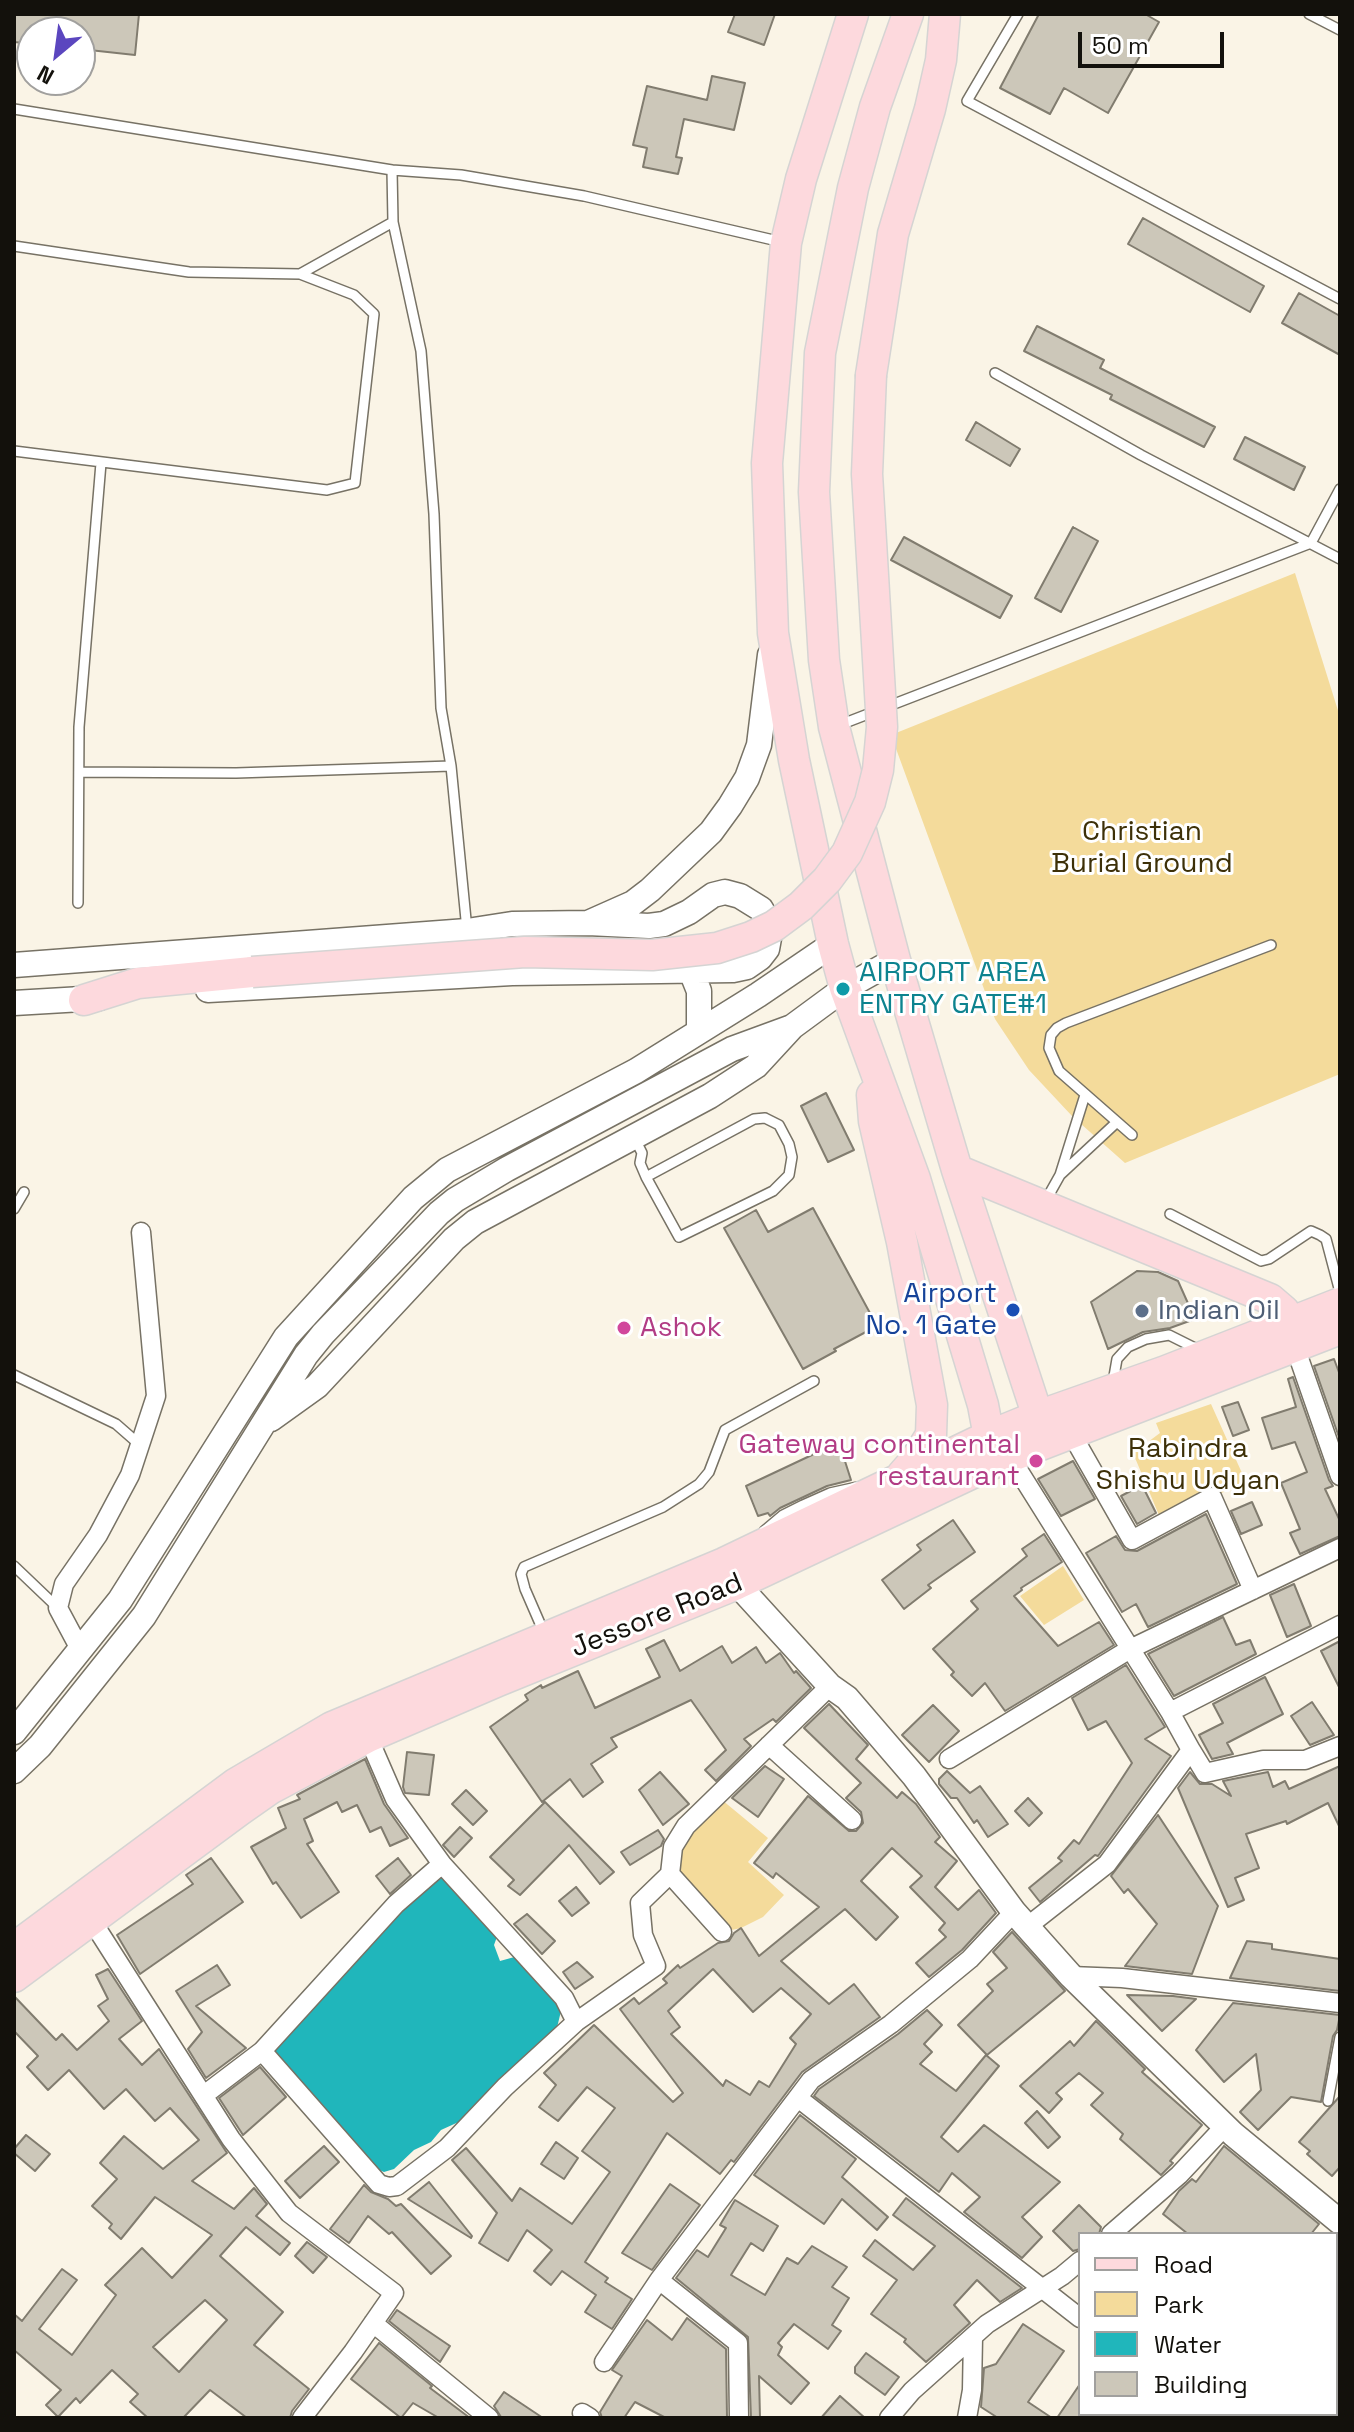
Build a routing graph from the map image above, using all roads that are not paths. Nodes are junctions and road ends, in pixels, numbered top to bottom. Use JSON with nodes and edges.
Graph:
{"nodes":[{"id":1,"x":853,"y":14,"type":"edge"},
{"id":2,"x":908,"y":14,"type":"edge"},
{"id":3,"x":945,"y":14,"type":"edge"},
{"id":4,"x":1018,"y":14,"type":"edge"},
{"id":5,"x":1309,"y":14,"type":"edge"},
{"id":6,"x":1340,"y":30,"type":"edge"},
{"id":7,"x":14,"y":109,"type":"edge"},
{"id":8,"x":392,"y":170,"type":"junction"},
{"id":9,"x":393,"y":222,"type":"junction"},
{"id":10,"x":786,"y":243,"type":"junction"},
{"id":11,"x":14,"y":246,"type":"edge"},
{"id":12,"x":300,"y":274,"type":"junction"},
{"id":13,"x":1340,"y":299,"type":"edge"},
{"id":14,"x":995,"y":373,"type":"dead end"},
{"id":15,"x":14,"y":451,"type":"edge"},
{"id":16,"x":101,"y":463,"type":"junction"},
{"id":17,"x":1340,"y":489,"type":"edge"},
{"id":18,"x":1311,"y":543,"type":"junction"},
{"id":19,"x":1340,"y":559,"type":"edge"},
{"id":20,"x":773,"y":633,"type":"junction"},
{"id":21,"x":834,"y":727,"type":"junction"},
{"id":22,"x":451,"y":766,"type":"junction"},
{"id":23,"x":79,"y":772,"type":"junction"},
{"id":24,"x":78,"y":903,"type":"dead end"},
{"id":25,"x":588,"y":923,"type":"junction"},
{"id":26,"x":467,"y":931,"type":"junction"},
{"id":27,"x":833,"y":944,"type":"junction"},
{"id":28,"x":1271,"y":945,"type":"dead end"},
{"id":29,"x":895,"y":960,"type":"junction"},
{"id":30,"x":14,"y":965,"type":"edge"},
{"id":31,"x":691,"y":971,"type":"junction"},
{"id":32,"x":845,"y":988,"type":"junction"},
{"id":33,"x":84,"y":1000,"type":"junction"},
{"id":34,"x":14,"y":1003,"type":"edge"},
{"id":35,"x":792,"y":1027,"type":"junction"},
{"id":36,"x":699,"y":1031,"type":"junction"},
{"id":37,"x":875,"y":1063,"type":"junction"},
{"id":38,"x":1085,"y":1095,"type":"junction"},
{"id":39,"x":1117,"y":1122,"type":"junction"},
{"id":40,"x":1132,"y":1135,"type":"dead end"},
{"id":41,"x":629,"y":1138,"type":"junction"},
{"id":42,"x":957,"y":1170,"type":"junction"},
{"id":43,"x":1060,"y":1175,"type":"junction"},
{"id":44,"x":646,"y":1177,"type":"junction"},
{"id":45,"x":24,"y":1192,"type":"dead end"},
{"id":46,"x":1043,"y":1206,"type":"junction"},
{"id":47,"x":14,"y":1209,"type":"edge"},
{"id":48,"x":1170,"y":1214,"type":"dead end"},
{"id":49,"x":141,"y":1232,"type":"dead end"},
{"id":50,"x":1340,"y":1292,"type":"edge"},
{"id":51,"x":1340,"y":1303,"type":"edge"},
{"id":52,"x":1340,"y":1329,"type":"edge"},
{"id":53,"x":1292,"y":1335,"type":"junction"},
{"id":54,"x":14,"y":1375,"type":"edge"},
{"id":55,"x":814,"y":1381,"type":"dead end"},
{"id":56,"x":259,"y":1428,"type":"junction"},
{"id":57,"x":1052,"y":1430,"type":"junction"},
{"id":58,"x":140,"y":1445,"type":"junction"},
{"id":59,"x":998,"y":1452,"type":"junction"},
{"id":60,"x":1340,"y":1476,"type":"edge"},
{"id":61,"x":887,"y":1485,"type":"junction"},
{"id":62,"x":1340,"y":1548,"type":"edge"},
{"id":63,"x":14,"y":1566,"type":"edge"},
{"id":64,"x":737,"y":1584,"type":"junction"},
{"id":65,"x":1253,"y":1590,"type":"junction"},
{"id":66,"x":58,"y":1608,"type":"junction"},
{"id":67,"x":1340,"y":1625,"type":"edge"},
{"id":68,"x":547,"y":1637,"type":"junction"},
{"id":69,"x":1130,"y":1649,"type":"junction"},
{"id":70,"x":81,"y":1651,"type":"junction"},
{"id":71,"x":830,"y":1686,"type":"junction"},
{"id":72,"x":1170,"y":1712,"type":"junction"},
{"id":73,"x":14,"y":1732,"type":"edge"},
{"id":74,"x":368,"y":1737,"type":"junction"},
{"id":75,"x":769,"y":1745,"type":"junction"},
{"id":76,"x":1340,"y":1746,"type":"edge"},
{"id":77,"x":1191,"y":1750,"type":"junction"},
{"id":78,"x":949,"y":1759,"type":"dead end"},
{"id":79,"x":14,"y":1771,"type":"edge"},
{"id":80,"x":852,"y":1820,"type":"dead end"},
{"id":81,"x":442,"y":1864,"type":"junction"},
{"id":82,"x":670,"y":1874,"type":"junction"},
{"id":83,"x":1021,"y":1919,"type":"junction"},
{"id":84,"x":92,"y":1921,"type":"junction"},
{"id":85,"x":722,"y":1932,"type":"dead end"},
{"id":86,"x":14,"y":1948,"type":"edge"},
{"id":87,"x":1071,"y":1976,"type":"junction"},
{"id":88,"x":14,"y":1977,"type":"edge"},
{"id":89,"x":1340,"y":2003,"type":"edge"},
{"id":90,"x":576,"y":2022,"type":"junction"},
{"id":91,"x":1340,"y":2037,"type":"edge"},
{"id":92,"x":262,"y":2051,"type":"junction"},
{"id":93,"x":204,"y":2095,"type":"junction"},
{"id":94,"x":798,"y":2098,"type":"junction"},
{"id":95,"x":1328,"y":2101,"type":"dead end"},
{"id":96,"x":1226,"y":2125,"type":"junction"},
{"id":97,"x":1340,"y":2222,"type":"edge"},
{"id":98,"x":1113,"y":2232,"type":"edge"},
{"id":99,"x":1078,"y":2262,"type":"edge"},
{"id":100,"x":659,"y":2280,"type":"junction"},
{"id":101,"x":1042,"y":2289,"type":"junction"},
{"id":102,"x":1078,"y":2316,"type":"edge"},
{"id":103,"x":373,"y":2323,"type":"junction"},
{"id":104,"x":973,"y":2337,"type":"junction"},
{"id":105,"x":604,"y":2362,"type":"dead end"},
{"id":106,"x":302,"y":2418,"type":"edge"},
{"id":107,"x":489,"y":2418,"type":"edge"},
{"id":108,"x":739,"y":2418,"type":"edge"},
{"id":109,"x":889,"y":2418,"type":"edge"},
{"id":110,"x":967,"y":2418,"type":"edge"}],
"edges":[{"from":1,"to":10,"type":"main road"},
{"from":2,"to":21,"type":"main road"},
{"from":3,"to":33,"type":"main road","bridge":true},
{"from":4,"to":13,"type":"lane"},
{"from":5,"to":6,"type":"lane"},
{"from":7,"to":8,"type":"lane"},
{"from":8,"to":9,"type":"lane"},
{"from":8,"to":10,"type":"lane"},
{"from":9,"to":12,"type":"lane"},
{"from":9,"to":22,"type":"lane"},
{"from":10,"to":20,"type":"main road"},
{"from":11,"to":12,"type":"lane"},
{"from":12,"to":16,"type":"lane"},
{"from":14,"to":18,"type":"lane"},
{"from":15,"to":16,"type":"lane"},
{"from":16,"to":23,"type":"lane"},
{"from":17,"to":18,"type":"lane"},
{"from":18,"to":19,"type":"lane"},
{"from":18,"to":21,"type":"lane"},
{"from":20,"to":25,"type":"street"},
{"from":20,"to":27,"type":"main road"},
{"from":21,"to":29,"type":"main road"},
{"from":22,"to":23,"type":"lane"},
{"from":22,"to":26,"type":"lane"},
{"from":23,"to":24,"type":"lane"},
{"from":25,"to":26,"type":"street"},
{"from":25,"to":31,"type":"street"},
{"from":26,"to":30,"type":"street"},
{"from":27,"to":32,"type":"main road"},
{"from":27,"to":36,"type":"street"},
{"from":28,"to":38,"type":"lane"},
{"from":29,"to":32,"type":"street"},
{"from":29,"to":42,"type":"main road"},
{"from":31,"to":33,"type":"street"},
{"from":31,"to":36,"type":"street"},
{"from":32,"to":35,"type":"street"},
{"from":32,"to":37,"type":"main road"},
{"from":33,"to":34,"type":"street"},
{"from":35,"to":41,"type":"street"},
{"from":35,"to":56,"type":"street"},
{"from":36,"to":70,"type":"street"},
{"from":37,"to":59,"type":"main road"},
{"from":37,"to":61,"type":"main road"},
{"from":38,"to":39,"type":"lane"},
{"from":38,"to":43,"type":"lane"},
{"from":39,"to":40,"type":"lane"},
{"from":39,"to":43,"type":"lane"},
{"from":41,"to":44,"type":"lane"},
{"from":41,"to":56,"type":"street"},
{"from":42,"to":46,"type":"main road"},
{"from":42,"to":57,"type":"main road"},
{"from":43,"to":46,"type":"lane"},
{"from":44,"to":44,"type":"lane"},
{"from":45,"to":47,"type":"lane"},
{"from":46,"to":53,"type":"main road"},
{"from":48,"to":50,"type":"lane"},
{"from":49,"to":58,"type":"street"},
{"from":51,"to":53,"type":"main road"},
{"from":52,"to":53,"type":"main road"},
{"from":53,"to":57,"type":"main road"},
{"from":53,"to":57,"type":"main road"},
{"from":53,"to":60,"type":"street"},
{"from":54,"to":58,"type":"lane"},
{"from":55,"to":68,"type":"lane"},
{"from":56,"to":79,"type":"street"},
{"from":57,"to":59,"type":"main road"},
{"from":57,"to":65,"type":"street"},
{"from":58,"to":66,"type":"street"},
{"from":59,"to":61,"type":"main road","name":"Jessore Road"},
{"from":59,"to":64,"type":"main road","name":"Jessore Road"},
{"from":59,"to":69,"type":"street"},
{"from":61,"to":68,"type":"main road","name":"Jessore Road"},
{"from":62,"to":65,"type":"street"},
{"from":63,"to":66,"type":"lane"},
{"from":64,"to":71,"type":"street"},
{"from":64,"to":74,"type":"main road","name":"Jessore Road"},
{"from":65,"to":69,"type":"street"},
{"from":66,"to":70,"type":"street"},
{"from":67,"to":72,"type":"street"},
{"from":68,"to":86,"type":"main road","name":"Jessore Road"},
{"from":69,"to":72,"type":"street"},
{"from":69,"to":78,"type":"street"},
{"from":70,"to":73,"type":"street"},
{"from":71,"to":75,"type":"street"},
{"from":71,"to":83,"type":"street"},
{"from":72,"to":77,"type":"street"},
{"from":74,"to":81,"type":"street"},
{"from":74,"to":84,"type":"main road","name":"Jessore Road"},
{"from":75,"to":80,"type":"street"},
{"from":75,"to":82,"type":"street"},
{"from":76,"to":77,"type":"street"},
{"from":77,"to":83,"type":"street"},
{"from":81,"to":90,"type":"street"},
{"from":81,"to":92,"type":"street"},
{"from":82,"to":85,"type":"street"},
{"from":82,"to":90,"type":"street"},
{"from":83,"to":87,"type":"street"},
{"from":83,"to":94,"type":"street"},
{"from":84,"to":88,"type":"main road","name":"Jessore Road"},
{"from":84,"to":93,"type":"street"},
{"from":87,"to":89,"type":"street"},
{"from":87,"to":96,"type":"street"},
{"from":90,"to":92,"type":"street"},
{"from":91,"to":95,"type":"lane"},
{"from":92,"to":93,"type":"street"},
{"from":93,"to":103,"type":"street"},
{"from":94,"to":100,"type":"street"},
{"from":94,"to":101,"type":"street"},
{"from":96,"to":97,"type":"street"},
{"from":96,"to":98,"type":"street"},
{"from":99,"to":101,"type":"street"},
{"from":100,"to":105,"type":"street"},
{"from":100,"to":108,"type":"street"},
{"from":101,"to":102,"type":"street"},
{"from":101,"to":104,"type":"street"},
{"from":103,"to":106,"type":"street"},
{"from":103,"to":107,"type":"street"},
{"from":104,"to":109,"type":"street"},
{"from":104,"to":110,"type":"street"}]}
